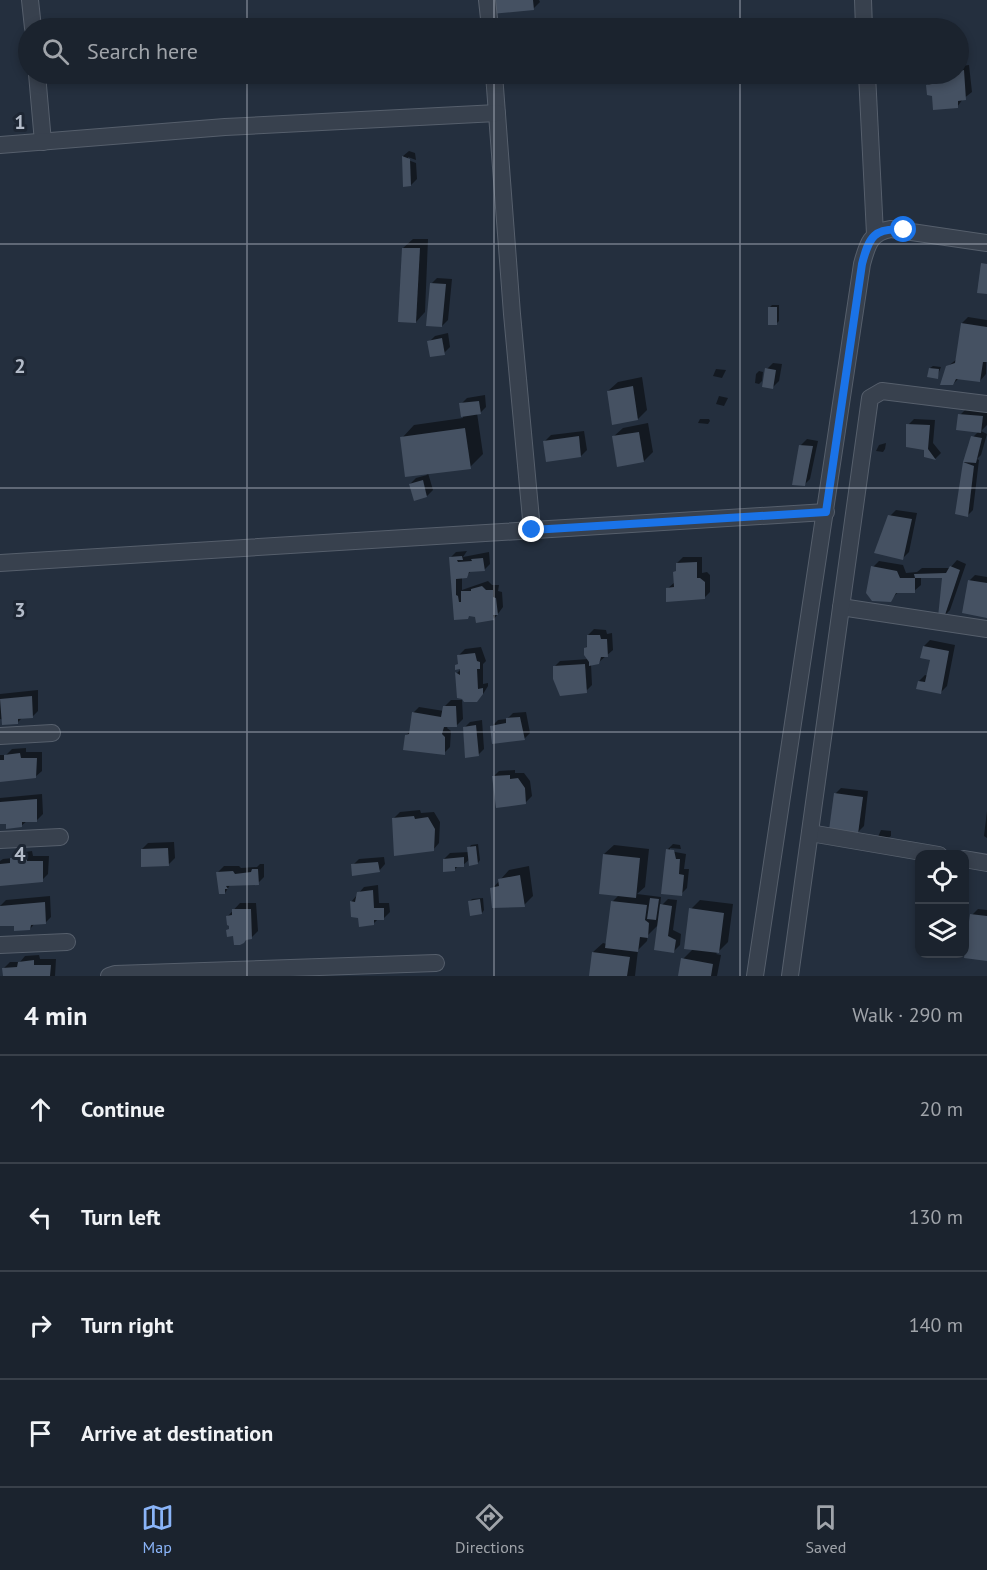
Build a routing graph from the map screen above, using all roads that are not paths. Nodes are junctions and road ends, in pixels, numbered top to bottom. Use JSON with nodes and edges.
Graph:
{"nodes":[{"id":1,"x":30,"y":0,"type":"edge"},
{"id":2,"x":487,"y":0,"type":"edge"},
{"id":3,"x":863,"y":0,"type":"edge"},
{"id":4,"x":32,"y":18,"type":"edge"},
{"id":5,"x":489,"y":18,"type":"edge"},
{"id":6,"x":864,"y":18,"type":"edge"},
{"id":7,"x":38,"y":84,"type":"edge"},
{"id":8,"x":495,"y":84,"type":"edge"},
{"id":9,"x":868,"y":84,"type":"edge"},
{"id":10,"x":497,"y":113,"type":"junction"},
{"id":11,"x":43,"y":142,"type":"junction"},
{"id":12,"x":0,"y":145,"type":"edge"},
{"id":13,"x":875,"y":234,"type":"junction"},
{"id":14,"x":987,"y":243,"type":"edge"},
{"id":15,"x":987,"y":404,"type":"edge"},
{"id":16,"x":826,"y":512,"type":"junction"},
{"id":17,"x":532,"y":530,"type":"junction"},
{"id":18,"x":0,"y":563,"type":"edge"},
{"id":19,"x":842,"y":606,"type":"junction"},
{"id":20,"x":987,"y":629,"type":"edge"},
{"id":21,"x":52,"y":733,"type":"dead end"},
{"id":22,"x":0,"y":736,"type":"edge"},
{"id":23,"x":810,"y":833,"type":"junction"},
{"id":24,"x":60,"y":837,"type":"dead end"},
{"id":25,"x":0,"y":840,"type":"edge"},
{"id":26,"x":915,"y":851,"type":"edge"},
{"id":27,"x":969,"y":860,"type":"edge"},
{"id":28,"x":987,"y":863,"type":"edge"},
{"id":29,"x":67,"y":942,"type":"dead end"},
{"id":30,"x":0,"y":945,"type":"edge"},
{"id":31,"x":436,"y":963,"type":"dead end"},
{"id":32,"x":109,"y":976,"type":"edge"},
{"id":33,"x":754,"y":976,"type":"edge"},
{"id":34,"x":790,"y":976,"type":"edge"}],
"edges":[{"from":1,"to":4,"type":"street"},
{"from":2,"to":5,"type":"street"},
{"from":3,"to":6,"type":"street"},
{"from":7,"to":11,"type":"street"},
{"from":8,"to":10,"type":"street"},
{"from":9,"to":13,"type":"street"},
{"from":10,"to":11,"type":"street"},
{"from":10,"to":17,"type":"street"},
{"from":11,"to":12,"type":"street"},
{"from":13,"to":14,"type":"street"},
{"from":13,"to":16,"type":"street"},
{"from":15,"to":19,"type":"street"},
{"from":16,"to":17,"type":"street"},
{"from":16,"to":33,"type":"street"},
{"from":17,"to":18,"type":"street"},
{"from":19,"to":20,"type":"street"},
{"from":19,"to":23,"type":"street"},
{"from":21,"to":22,"type":"street"},
{"from":23,"to":26,"type":"street"},
{"from":23,"to":34,"type":"street"},
{"from":24,"to":25,"type":"street"},
{"from":27,"to":28,"type":"street"},
{"from":29,"to":30,"type":"street"},
{"from":31,"to":32,"type":"street"}]}
